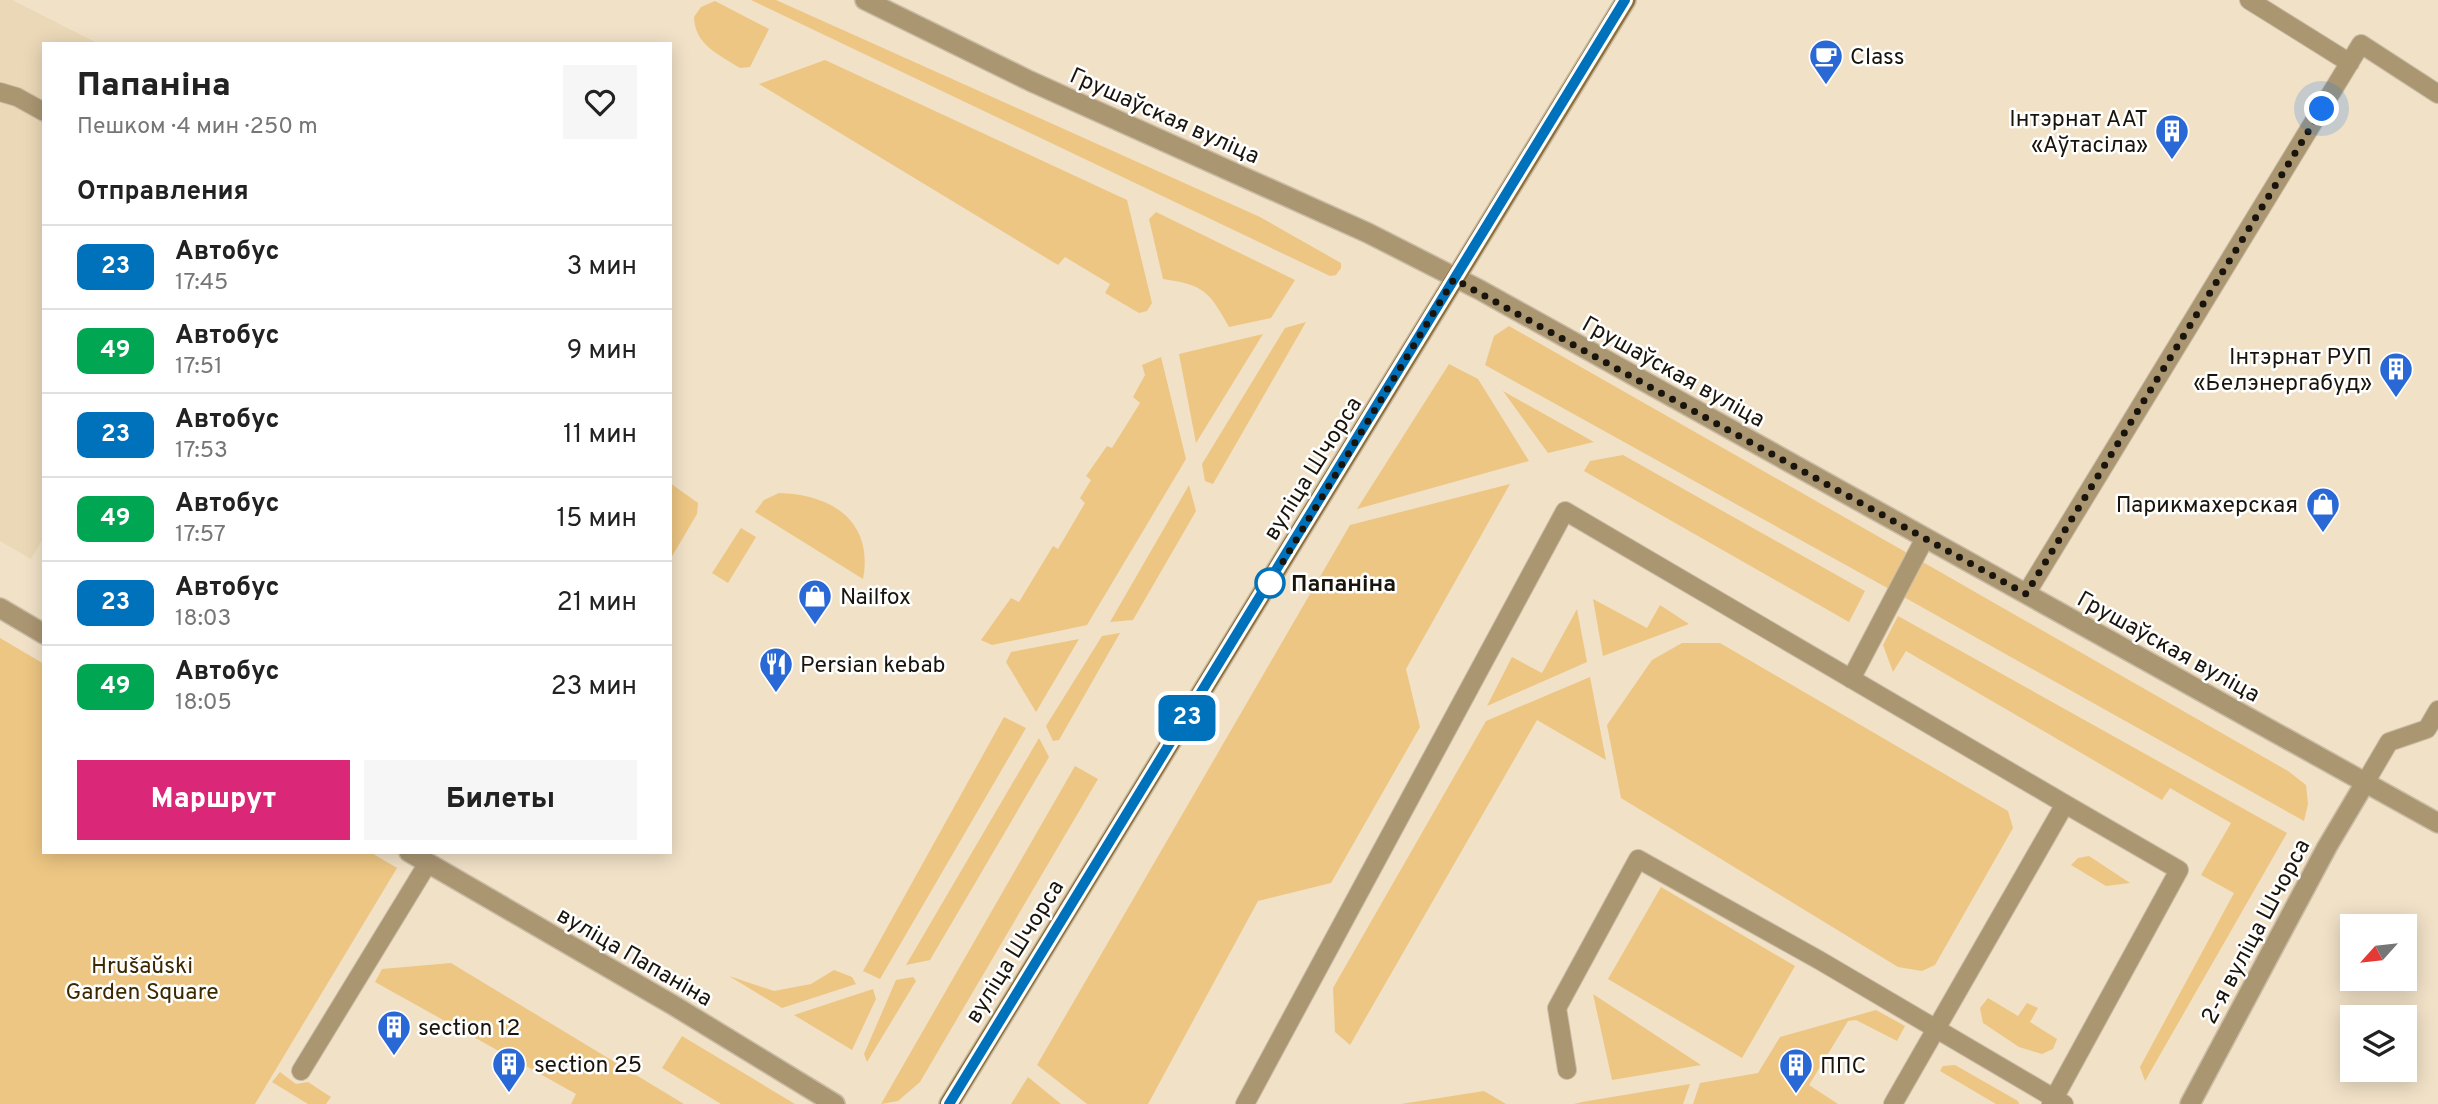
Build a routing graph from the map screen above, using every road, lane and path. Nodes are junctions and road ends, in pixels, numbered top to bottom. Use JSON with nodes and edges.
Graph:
{"nodes":[{"id":1,"x":865,"y":0,"type":"edge"},
{"id":2,"x":1626,"y":0,"type":"edge"},
{"id":3,"x":2249,"y":0,"type":"edge"},
{"id":4,"x":2350,"y":63,"type":"junction"},
{"id":5,"x":0,"y":93,"type":"edge"},
{"id":6,"x":2438,"y":94,"type":"edge"},
{"id":7,"x":42,"y":110,"type":"edge"},
{"id":8,"x":1454,"y":279,"type":"junction"},
{"id":9,"x":1925,"y":538,"type":"junction"},
{"id":10,"x":2026,"y":594,"type":"junction"},
{"id":11,"x":0,"y":608,"type":"edge"},
{"id":12,"x":42,"y":633,"type":"edge"},
{"id":13,"x":1851,"y":679,"type":"junction"},
{"id":14,"x":2438,"y":710,"type":"edge"},
{"id":15,"x":2365,"y":783,"type":"junction"},
{"id":16,"x":2065,"y":804,"type":"junction"},
{"id":17,"x":2438,"y":823,"type":"edge"},
{"id":18,"x":412,"y":854,"type":"edge"},
{"id":19,"x":428,"y":863,"type":"junction"},
{"id":20,"x":1938,"y":1030,"type":"junction"},
{"id":21,"x":1567,"y":1070,"type":"dead end"},
{"id":22,"x":301,"y":1072,"type":"dead end"},
{"id":23,"x":2057,"y":1102,"type":"edge"},
{"id":24,"x":835,"y":1104,"type":"edge"},
{"id":25,"x":949,"y":1104,"type":"edge"},
{"id":26,"x":1245,"y":1104,"type":"edge"},
{"id":27,"x":1893,"y":1104,"type":"edge"},
{"id":28,"x":2190,"y":1104,"type":"edge"}],
"edges":[{"from":1,"to":8,"type":"street","name":"Грушаўская вуліца"},
{"from":2,"to":8,"type":"main road","name":"вуліца Шчорса"},
{"from":3,"to":4,"type":"lane"},
{"from":4,"to":6,"type":"lane"},
{"from":4,"to":10,"type":"lane"},
{"from":5,"to":7,"type":"lane"},
{"from":8,"to":9,"type":"street","name":"Грушаўская вуліца"},
{"from":8,"to":25,"type":"main road","name":"вуліца Шчорса"},
{"from":9,"to":10,"type":"street","name":"Грушаўская вуліца"},
{"from":9,"to":13,"type":"lane"},
{"from":10,"to":15,"type":"street","name":"Грушаўская вуліца"},
{"from":11,"to":12,"type":"street"},
{"from":13,"to":16,"type":"lane"},
{"from":13,"to":26,"type":"lane"},
{"from":14,"to":15,"type":"lane"},
{"from":15,"to":17,"type":"street","name":"Грушаўская вуліца"},
{"from":15,"to":28,"type":"street","name":"2-я вуліца Шчорса"},
{"from":16,"to":20,"type":"lane"},
{"from":16,"to":23,"type":"lane"},
{"from":18,"to":19,"type":"street","name":"вуліца Папаніна"},
{"from":19,"to":22,"type":"lane"},
{"from":19,"to":24,"type":"street","name":"вуліца Папаніна"},
{"from":20,"to":21,"type":"lane"},
{"from":20,"to":23,"type":"lane"},
{"from":20,"to":27,"type":"lane"}]}
